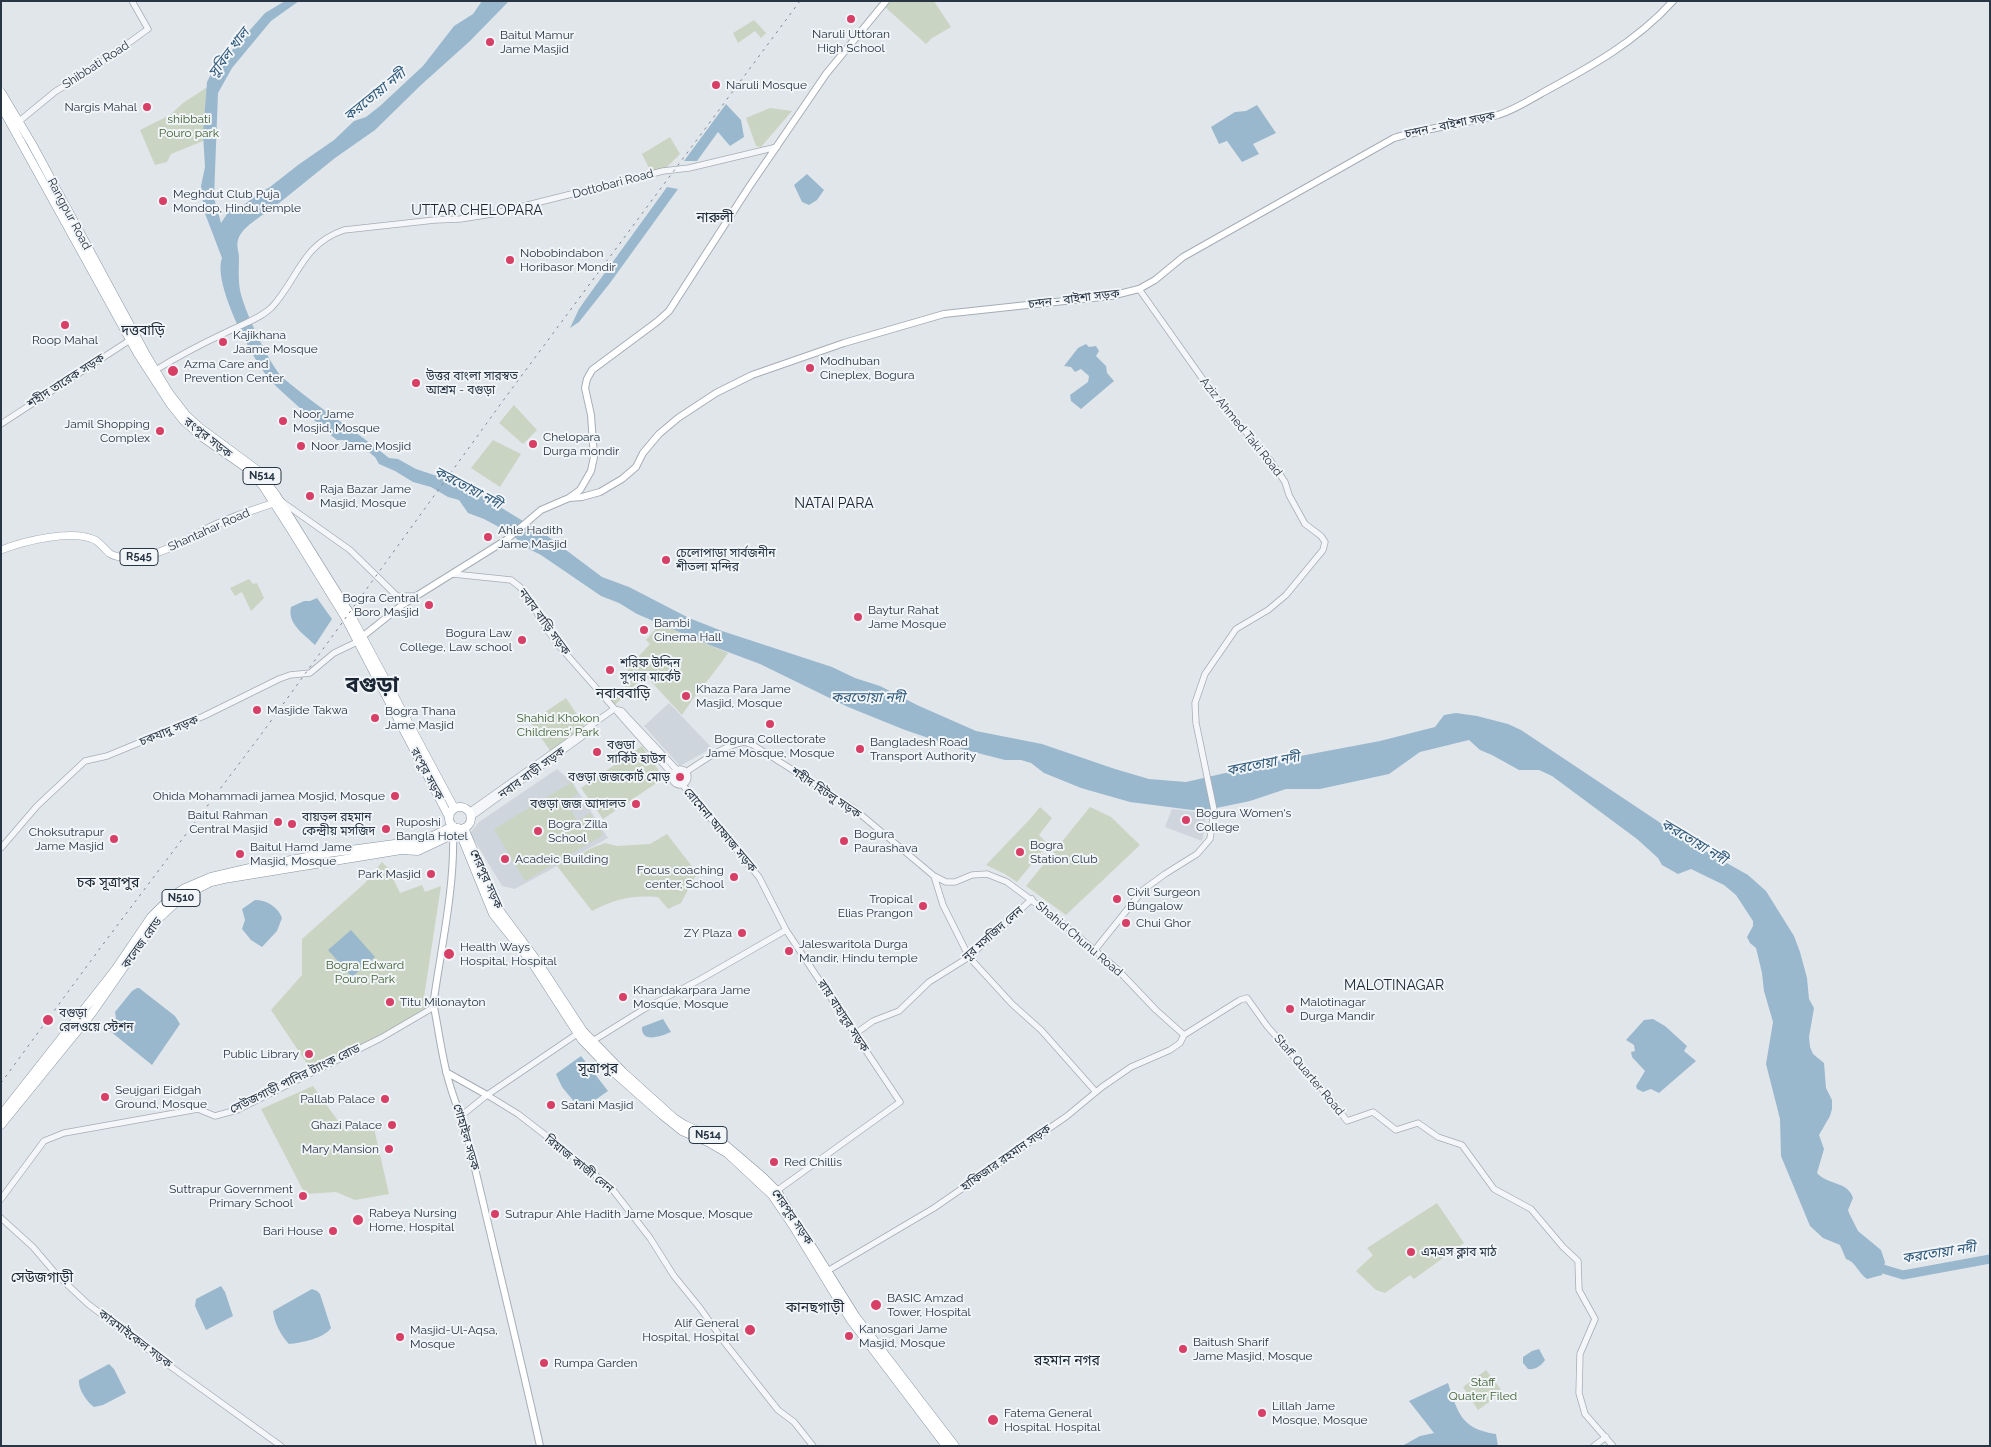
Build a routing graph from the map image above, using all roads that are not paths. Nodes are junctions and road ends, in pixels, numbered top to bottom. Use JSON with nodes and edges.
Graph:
{"nodes":[{"id":1,"x":132,"y":1,"type":"edge"},
{"id":2,"x":886,"y":1,"type":"edge"},
{"id":3,"x":1673,"y":1,"type":"edge"},
{"id":4,"x":1,"y":92,"type":"edge"},
{"id":5,"x":1,"y":106,"type":"edge"},
{"id":6,"x":16,"y":123,"type":"junction"},
{"id":7,"x":777,"y":147,"type":"junction"},
{"id":8,"x":1139,"y":289,"type":"junction"},
{"id":9,"x":133,"y":338,"type":"junction"},
{"id":10,"x":152,"y":372,"type":"junction"},
{"id":11,"x":1,"y":424,"type":"edge"},
{"id":12,"x":569,"y":498,"type":"junction"},
{"id":13,"x":277,"y":502,"type":"junction"},
{"id":14,"x":1,"y":550,"type":"edge"},
{"id":15,"x":453,"y":574,"type":"junction"},
{"id":16,"x":397,"y":596,"type":"junction"},
{"id":17,"x":415,"y":596,"type":"junction"},
{"id":18,"x":398,"y":608,"type":"junction"},
{"id":19,"x":359,"y":639,"type":"junction"},
{"id":20,"x":616,"y":712,"type":"junction"},
{"id":21,"x":675,"y":772,"type":"junction"},
{"id":22,"x":686,"y":772,"type":"junction"},
{"id":23,"x":682,"y":784,"type":"junction"},
{"id":24,"x":454,"y":808,"type":"junction"},
{"id":25,"x":470,"y":815,"type":"junction"},
{"id":26,"x":449,"y":817,"type":"junction"},
{"id":27,"x":457,"y":829,"type":"junction"},
{"id":28,"x":1,"y":848,"type":"edge"},
{"id":29,"x":467,"y":853,"type":"junction"},
{"id":30,"x":453,"y":854,"type":"junction"},
{"id":31,"x":934,"y":876,"type":"junction"},
{"id":32,"x":959,"y":880,"type":"joint"},
{"id":33,"x":1032,"y":899,"type":"junction"},
{"id":34,"x":154,"y":919,"type":"junction"},
{"id":35,"x":786,"y":930,"type":"junction"},
{"id":36,"x":1094,"y":951,"type":"junction"},
{"id":37,"x":970,"y":957,"type":"junction"},
{"id":38,"x":434,"y":1008,"type":"junction"},
{"id":39,"x":578,"y":1034,"type":"junction"},
{"id":40,"x":854,"y":1034,"type":"junction"},
{"id":41,"x":1184,"y":1035,"type":"junction"},
{"id":42,"x":590,"y":1044,"type":"junction"},
{"id":43,"x":446,"y":1072,"type":"junction"},
{"id":44,"x":1096,"y":1092,"type":"junction"},
{"id":45,"x":487,"y":1095,"type":"junction"},
{"id":46,"x":1,"y":1115,"type":"edge"},
{"id":47,"x":461,"y":1116,"type":"junction"},
{"id":48,"x":1,"y":1124,"type":"edge"},
{"id":49,"x":774,"y":1193,"type":"junction"},
{"id":50,"x":1,"y":1199,"type":"edge"},
{"id":51,"x":1,"y":1218,"type":"edge"},
{"id":52,"x":824,"y":1273,"type":"junction"},
{"id":53,"x":1606,"y":1437,"type":"junction"},
{"id":54,"x":280,"y":1446,"type":"edge"},
{"id":55,"x":540,"y":1446,"type":"edge"},
{"id":56,"x":813,"y":1446,"type":"edge"},
{"id":57,"x":946,"y":1446,"type":"edge"},
{"id":58,"x":955,"y":1446,"type":"edge"},
{"id":59,"x":1594,"y":1446,"type":"edge"},
{"id":60,"x":1613,"y":1446,"type":"edge"}],
"edges":[{"from":1,"to":6,"type":"street","name":"Shibbati Road"},
{"from":2,"to":7,"type":"main road"},
{"from":3,"to":8,"type":"main road","name":"চন্দন - বাইশা সড়ক"},
{"from":4,"to":6,"type":"highway","number":"N514"},
{"from":5,"to":6,"type":"highway","name":"রংপুর সড়ক","number":"N514"},
{"from":6,"to":9,"type":"highway","name":"রংপুর সড়ক","number":"N514"},
{"from":7,"to":10,"type":"street","name":"Dottobari Road"},
{"from":7,"to":12,"type":"main road"},
{"from":8,"to":12,"type":"main road","name":"চন্দন - বাইশা সড়ক"},
{"from":8,"to":36,"type":"street","name":"Aziz Ahmed Taki Road"},
{"from":9,"to":10,"type":"highway","name":"রংপুর সড়ক","number":"N514"},
{"from":9,"to":11,"type":"street","name":"শহীদ তারেক সড়ক"},
{"from":10,"to":13,"type":"highway","name":"রংপুর সড়ক","number":"N514"},
{"from":12,"to":15,"type":"main road"},
{"from":13,"to":14,"type":"main road","name":"Shantahar Road","number":"R545"},
{"from":13,"to":16,"type":"street"},
{"from":13,"to":19,"type":"highway","name":"রংপুর সড়ক","number":"N514"},
{"from":15,"to":17,"type":"main road"},
{"from":15,"to":20,"type":"street","name":"নবাব বাড়ি সড়ক"},
{"from":16,"to":17,"type":"street"},
{"from":16,"to":18,"type":"street"},
{"from":17,"to":18,"type":"main road"},
{"from":18,"to":19,"type":"main road"},
{"from":19,"to":24,"type":"highway","name":"রংপুর সড়ক","number":"N514"},
{"from":19,"to":26,"type":"highway","name":"রংপুর সড়ক"},
{"from":19,"to":28,"type":"street","name":"চকযাদু সড়ক"},
{"from":20,"to":21,"type":"street","name":"নবাব বাড়ি সড়ক"},
{"from":20,"to":25,"type":"street","name":"নবাব বাড়ী সড়ক"},
{"from":21,"to":22,"type":"street"},
{"from":21,"to":23,"type":"street"},
{"from":22,"to":23,"type":"street"},
{"from":22,"to":31,"type":"street","name":"শহীদ হিটলু সড়ক"},
{"from":23,"to":35,"type":"street","name":"রোমেনা আফাজ সড়ক"},
{"from":24,"to":25,"type":"highway"},
{"from":24,"to":26,"type":"highway"},
{"from":25,"to":27,"type":"highway"},
{"from":26,"to":27,"type":"highway"},
{"from":27,"to":29,"type":"highway","name":"শেরপুর সড়ক","number":"N514"},
{"from":27,"to":30,"type":"main road","name":"গোহাইল সড়ক"},
{"from":27,"to":34,"type":"highway","name":"কলেজ রোড","number":"N510"},
{"from":27,"to":42,"type":"highway","name":"শেরপুর সড়ক","number":"N514"},
{"from":29,"to":30,"type":"main road"},
{"from":29,"to":39,"type":"highway","name":"শেরপুর সড়ক","number":"N514"},
{"from":30,"to":38,"type":"main road","name":"গোহাইল সড়ক"},
{"from":31,"to":32,"type":"street","name":"শহীদ হিটলু সড়ক"},
{"from":31,"to":37,"type":"street"},
{"from":32,"to":33,"type":"street","name":"Shahid Chunu Road"},
{"from":33,"to":36,"type":"street","name":"Shahid Chunu Road"},
{"from":33,"to":37,"type":"street","name":"নূর মসজিদ লেন"},
{"from":34,"to":46,"type":"highway","name":"কলেজ রোড","number":"N510"},
{"from":34,"to":48,"type":"highway","name":"কলেজ রোড","number":"N510"},
{"from":35,"to":40,"type":"street","name":"রায় বাহাদুর সড়ক"},
{"from":35,"to":42,"type":"street"},
{"from":36,"to":41,"type":"street","name":"Shahid Chunu Road"},
{"from":37,"to":40,"type":"street","name":"নূর মসজিদ লেন"},
{"from":37,"to":44,"type":"street"},
{"from":38,"to":43,"type":"main road","name":"গোহাইল সড়ক"},
{"from":38,"to":50,"type":"street","name":"সেউজগাড়ী পানির ট্যাংক রোড"},
{"from":39,"to":42,"type":"highway","name":"শেরপুর সড়ক","number":"N514"},
{"from":39,"to":45,"type":"street"},
{"from":40,"to":49,"type":"street","name":"রায় বাহাদুর সড়ক"},
{"from":41,"to":44,"type":"street","name":"হাফিজার রহমান সড়ক"},
{"from":41,"to":53,"type":"street","name":"Staff Quarter Road"},
{"from":42,"to":49,"type":"highway","name":"শেরপুর সড়ক","number":"N514"},
{"from":43,"to":45,"type":"main road","name":"রিয়াজ কাজী লেন"},
{"from":43,"to":47,"type":"main road","name":"গোহাইল সড়ক"},
{"from":44,"to":52,"type":"street","name":"হাফিজার রহমান সড়ক"},
{"from":45,"to":47,"type":"street"},
{"from":45,"to":56,"type":"street","name":"রিয়াজ কাজী লেন"},
{"from":47,"to":55,"type":"main road","name":"গোহাইল সড়ক"},
{"from":49,"to":52,"type":"highway","name":"শেরপুর সড়ক","number":"N514"},
{"from":51,"to":54,"type":"street","name":"কারমাইকেল সড়ক"},
{"from":52,"to":57,"type":"highway","name":"শেরপুর সড়ক","number":"N514"},
{"from":52,"to":58,"type":"highway","name":"শেরপুর সড়ক","number":"N514"},
{"from":53,"to":59,"type":"street"},
{"from":53,"to":60,"type":"street","name":"Staff Quarter Road"}]}
